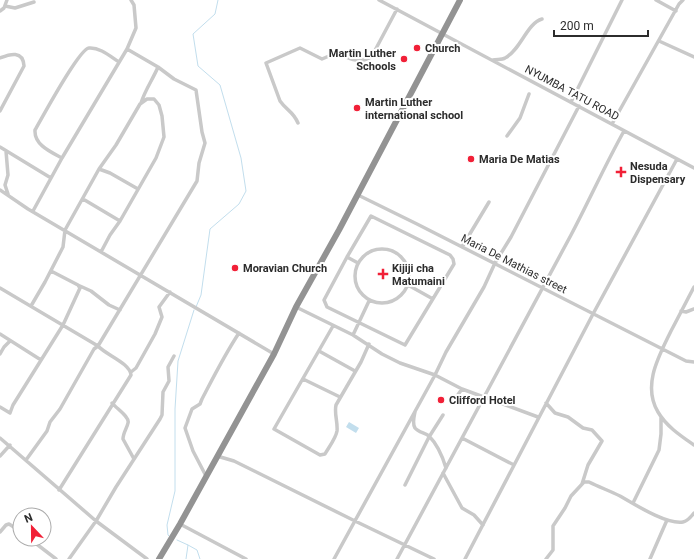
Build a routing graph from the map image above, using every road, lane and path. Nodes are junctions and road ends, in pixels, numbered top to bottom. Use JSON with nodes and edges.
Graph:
{"nodes":[{"id":1,"x":7,"y":0,"type":"edge"},
{"id":2,"x":131,"y":0,"type":"edge"},
{"id":3,"x":379,"y":0,"type":"edge"},
{"id":4,"x":460,"y":0,"type":"edge"},
{"id":5,"x":622,"y":0,"type":"edge"},
{"id":6,"x":656,"y":0,"type":"edge"},
{"id":7,"x":683,"y":0,"type":"edge"},
{"id":8,"x":34,"y":2,"type":"dead end"},
{"id":9,"x":5,"y":6,"type":"junction"},
{"id":10,"x":397,"y":9,"type":"junction"},
{"id":11,"x":0,"y":11,"type":"edge"},
{"id":12,"x":676,"y":11,"type":"junction"},
{"id":13,"x":542,"y":19,"type":"dead end"},
{"id":14,"x":442,"y":33,"type":"junction"},
{"id":15,"x":659,"y":41,"type":"junction"},
{"id":16,"x":127,"y":49,"type":"junction"},
{"id":17,"x":694,"y":57,"type":"edge"},
{"id":18,"x":0,"y":58,"type":"edge"},
{"id":19,"x":492,"y":60,"type":"junction"},
{"id":20,"x":119,"y":62,"type":"junction"},
{"id":21,"x":158,"y":67,"type":"junction"},
{"id":22,"x":529,"y":94,"type":"dead end"},
{"id":23,"x":571,"y":102,"type":"junction"},
{"id":24,"x":140,"y":104,"type":"junction"},
{"id":25,"x":579,"y":106,"type":"junction"},
{"id":26,"x":0,"y":111,"type":"edge"},
{"id":27,"x":298,"y":123,"type":"dead end"},
{"id":28,"x":612,"y":124,"type":"junction"},
{"id":29,"x":624,"y":131,"type":"junction"},
{"id":30,"x":507,"y":136,"type":"dead end"},
{"id":31,"x":0,"y":147,"type":"edge"},
{"id":32,"x":6,"y":150,"type":"junction"},
{"id":33,"x":62,"y":158,"type":"junction"},
{"id":34,"x":677,"y":159,"type":"junction"},
{"id":35,"x":694,"y":168,"type":"edge"},
{"id":36,"x":99,"y":169,"type":"junction"},
{"id":37,"x":51,"y":178,"type":"junction"},
{"id":38,"x":138,"y":189,"type":"junction"},
{"id":39,"x":0,"y":190,"type":"edge"},
{"id":40,"x":8,"y":194,"type":"junction"},
{"id":41,"x":358,"y":195,"type":"junction"},
{"id":42,"x":83,"y":199,"type":"junction"},
{"id":43,"x":489,"y":202,"type":"dead end"},
{"id":44,"x":33,"y":212,"type":"junction"},
{"id":45,"x":120,"y":221,"type":"junction"},
{"id":46,"x":65,"y":230,"type":"junction"},
{"id":47,"x":462,"y":247,"type":"junction"},
{"id":48,"x":101,"y":252,"type":"junction"},
{"id":49,"x":347,"y":257,"type":"junction"},
{"id":50,"x":358,"y":263,"type":"junction"},
{"id":51,"x":495,"y":263,"type":"junction"},
{"id":52,"x":51,"y":271,"type":"junction"},
{"id":53,"x":140,"y":276,"type":"junction"},
{"id":54,"x":408,"y":285,"type":"junction"},
{"id":55,"x":80,"y":286,"type":"junction"},
{"id":56,"x":694,"y":287,"type":"edge"},
{"id":57,"x":0,"y":288,"type":"edge"},
{"id":58,"x":543,"y":288,"type":"junction"},
{"id":59,"x":170,"y":292,"type":"junction"},
{"id":60,"x":432,"y":299,"type":"junction"},
{"id":61,"x":369,"y":301,"type":"junction"},
{"id":62,"x":31,"y":306,"type":"junction"},
{"id":63,"x":296,"y":307,"type":"junction"},
{"id":64,"x":694,"y":309,"type":"edge"},
{"id":65,"x":120,"y":310,"type":"junction"},
{"id":66,"x":681,"y":312,"type":"junction"},
{"id":67,"x":593,"y":314,"type":"junction"},
{"id":68,"x":360,"y":322,"type":"junction"},
{"id":69,"x":63,"y":325,"type":"junction"},
{"id":70,"x":333,"y":326,"type":"junction"},
{"id":71,"x":238,"y":333,"type":"junction"},
{"id":72,"x":0,"y":334,"type":"edge"},
{"id":73,"x":353,"y":335,"type":"junction"},
{"id":74,"x":10,"y":341,"type":"junction"},
{"id":75,"x":369,"y":344,"type":"junction"},
{"id":76,"x":98,"y":346,"type":"junction"},
{"id":77,"x":662,"y":349,"type":"junction"},
{"id":78,"x":319,"y":351,"type":"junction"},
{"id":79,"x":0,"y":354,"type":"edge"},
{"id":80,"x":274,"y":354,"type":"junction"},
{"id":81,"x":174,"y":356,"type":"dead end"},
{"id":82,"x":41,"y":360,"type":"junction"},
{"id":83,"x":694,"y":362,"type":"edge"},
{"id":84,"x":356,"y":371,"type":"junction"},
{"id":85,"x":131,"y":372,"type":"junction"},
{"id":86,"x":435,"y":376,"type":"junction"},
{"id":87,"x":303,"y":379,"type":"junction"},
{"id":88,"x":462,"y":389,"type":"junction"},
{"id":89,"x":456,"y":396,"type":"dead end"},
{"id":90,"x":485,"y":396,"type":"junction"},
{"id":91,"x":340,"y":397,"type":"junction"},
{"id":92,"x":112,"y":403,"type":"junction"},
{"id":93,"x":546,"y":403,"type":"junction"},
{"id":94,"x":0,"y":407,"type":"edge"},
{"id":95,"x":415,"y":410,"type":"junction"},
{"id":96,"x":443,"y":415,"type":"dead end"},
{"id":97,"x":538,"y":417,"type":"junction"},
{"id":98,"x":661,"y":417,"type":"junction"},
{"id":99,"x":429,"y":437,"type":"junction"},
{"id":100,"x":0,"y":438,"type":"edge"},
{"id":101,"x":462,"y":438,"type":"junction"},
{"id":102,"x":694,"y":445,"type":"edge"},
{"id":103,"x":10,"y":446,"type":"junction"},
{"id":104,"x":0,"y":456,"type":"edge"},
{"id":105,"x":217,"y":456,"type":"junction"},
{"id":106,"x":134,"y":459,"type":"junction"},
{"id":107,"x":26,"y":460,"type":"junction"},
{"id":108,"x":514,"y":465,"type":"junction"},
{"id":109,"x":446,"y":468,"type":"junction"},
{"id":110,"x":443,"y":473,"type":"junction"},
{"id":111,"x":206,"y":476,"type":"junction"},
{"id":112,"x":582,"y":484,"type":"junction"},
{"id":113,"x":405,"y":485,"type":"dead end"},
{"id":114,"x":59,"y":490,"type":"junction"},
{"id":115,"x":633,"y":503,"type":"junction"},
{"id":116,"x":694,"y":513,"type":"edge"},
{"id":117,"x":667,"y":520,"type":"junction"},
{"id":118,"x":96,"y":521,"type":"junction"},
{"id":119,"x":355,"y":522,"type":"junction"},
{"id":120,"x":180,"y":524,"type":"junction"},
{"id":121,"x":483,"y":525,"type":"junction"},
{"id":122,"x":12,"y":526,"type":"edge"},
{"id":123,"x":0,"y":532,"type":"edge"},
{"id":124,"x":404,"y":545,"type":"junction"},
{"id":125,"x":40,"y":547,"type":"edge"},
{"id":126,"x":56,"y":559,"type":"edge"},
{"id":127,"x":69,"y":559,"type":"edge"},
{"id":128,"x":146,"y":559,"type":"edge"},
{"id":129,"x":159,"y":559,"type":"edge"},
{"id":130,"x":246,"y":559,"type":"edge"},
{"id":131,"x":334,"y":559,"type":"edge"},
{"id":132,"x":397,"y":559,"type":"edge"},
{"id":133,"x":434,"y":559,"type":"edge"},
{"id":134,"x":465,"y":559,"type":"edge"},
{"id":135,"x":546,"y":559,"type":"edge"},
{"id":136,"x":650,"y":559,"type":"edge"}],
"edges":[{"from":1,"to":9,"type":"street"},
{"from":2,"to":16,"type":"street"},
{"from":3,"to":10,"type":"street","name":"NYUMBA TATU ROAD"},
{"from":4,"to":14,"type":"highway"},
{"from":5,"to":23,"type":"street"},
{"from":6,"to":12,"type":"street"},
{"from":7,"to":12,"type":"street"},
{"from":8,"to":9,"type":"street"},
{"from":9,"to":11,"type":"street"},
{"from":10,"to":14,"type":"street","name":"NYUMBA TATU ROAD"},
{"from":10,"to":27,"type":"street"},
{"from":12,"to":15,"type":"street"},
{"from":13,"to":19,"type":"street"},
{"from":14,"to":19,"type":"street","name":"NYUMBA TATU ROAD"},
{"from":14,"to":41,"type":"highway"},
{"from":15,"to":17,"type":"street"},
{"from":15,"to":28,"type":"street"},
{"from":16,"to":20,"type":"street"},
{"from":16,"to":21,"type":"street"},
{"from":18,"to":26,"type":"street"},
{"from":19,"to":23,"type":"street","name":"NYUMBA TATU ROAD"},
{"from":20,"to":33,"type":"street"},
{"from":20,"to":33,"type":"street"},
{"from":21,"to":24,"type":"street"},
{"from":21,"to":53,"type":"street"},
{"from":22,"to":30,"type":"street"},
{"from":23,"to":25,"type":"street","name":"NYUMBA TATU ROAD"},
{"from":24,"to":36,"type":"street"},
{"from":24,"to":38,"type":"street"},
{"from":25,"to":28,"type":"street","name":"NYUMBA TATU ROAD"},
{"from":25,"to":51,"type":"street"},
{"from":28,"to":29,"type":"street","name":"NYUMBA TATU ROAD"},
{"from":29,"to":34,"type":"street","name":"NYUMBA TATU ROAD"},
{"from":29,"to":58,"type":"street"},
{"from":31,"to":32,"type":"street"},
{"from":32,"to":37,"type":"street"},
{"from":32,"to":40,"type":"street"},
{"from":33,"to":37,"type":"street"},
{"from":34,"to":35,"type":"street","name":"NYUMBA TATU ROAD"},
{"from":34,"to":67,"type":"street"},
{"from":36,"to":38,"type":"street"},
{"from":36,"to":42,"type":"street"},
{"from":37,"to":44,"type":"street"},
{"from":38,"to":45,"type":"street"},
{"from":39,"to":40,"type":"street"},
{"from":40,"to":44,"type":"street"},
{"from":41,"to":47,"type":"street","name":"Maria De Mathias street"},
{"from":41,"to":63,"type":"highway"},
{"from":42,"to":45,"type":"street"},
{"from":42,"to":46,"type":"street"},
{"from":43,"to":47,"type":"street"},
{"from":44,"to":46,"type":"street"},
{"from":45,"to":48,"type":"street"},
{"from":46,"to":48,"type":"street"},
{"from":46,"to":52,"type":"street"},
{"from":47,"to":51,"type":"street","name":"Maria De Mathias street"},
{"from":48,"to":53,"type":"street"},
{"from":49,"to":50,"type":"street"},
{"from":49,"to":60,"type":"street"},
{"from":49,"to":68,"type":"street"},
{"from":50,"to":54,"type":"street"},
{"from":50,"to":61,"type":"street"},
{"from":51,"to":58,"type":"street","name":"Maria De Mathias street"},
{"from":51,"to":86,"type":"street"},
{"from":52,"to":55,"type":"street"},
{"from":52,"to":62,"type":"street"},
{"from":53,"to":59,"type":"street"},
{"from":53,"to":65,"type":"street"},
{"from":54,"to":60,"type":"street"},
{"from":54,"to":61,"type":"street"},
{"from":55,"to":65,"type":"street"},
{"from":55,"to":69,"type":"street"},
{"from":56,"to":66,"type":"street"},
{"from":57,"to":62,"type":"street"},
{"from":58,"to":67,"type":"street","name":"Maria De Mathias street"},
{"from":58,"to":90,"type":"street"},
{"from":59,"to":71,"type":"street"},
{"from":59,"to":85,"type":"street"},
{"from":60,"to":68,"type":"street"},
{"from":61,"to":68,"type":"street"},
{"from":62,"to":69,"type":"street"},
{"from":63,"to":70,"type":"street"},
{"from":63,"to":80,"type":"highway"},
{"from":64,"to":66,"type":"street"},
{"from":65,"to":76,"type":"street"},
{"from":66,"to":77,"type":"street"},
{"from":67,"to":77,"type":"street","name":"Maria De Mathias street"},
{"from":67,"to":93,"type":"street"},
{"from":68,"to":73,"type":"street"},
{"from":69,"to":76,"type":"street"},
{"from":69,"to":82,"type":"street"},
{"from":70,"to":73,"type":"street"},
{"from":70,"to":78,"type":"street"},
{"from":71,"to":80,"type":"street"},
{"from":71,"to":111,"type":"street"},
{"from":72,"to":74,"type":"street"},
{"from":73,"to":75,"type":"street"},
{"from":74,"to":79,"type":"street"},
{"from":74,"to":82,"type":"street"},
{"from":75,"to":84,"type":"street"},
{"from":75,"to":86,"type":"street"},
{"from":76,"to":85,"type":"street"},
{"from":76,"to":107,"type":"street"},
{"from":77,"to":83,"type":"street","name":"Maria De Mathias street"},
{"from":77,"to":98,"type":"street"},
{"from":78,"to":84,"type":"street"},
{"from":78,"to":87,"type":"street"},
{"from":80,"to":105,"type":"highway"},
{"from":81,"to":106,"type":"street"},
{"from":82,"to":94,"type":"street"},
{"from":84,"to":91,"type":"street"},
{"from":85,"to":92,"type":"street"},
{"from":86,"to":88,"type":"street"},
{"from":86,"to":95,"type":"street"},
{"from":87,"to":91,"type":"street"},
{"from":87,"to":91,"type":"street"},
{"from":88,"to":89,"type":"street"},
{"from":88,"to":90,"type":"street"},
{"from":90,"to":97,"type":"street"},
{"from":90,"to":101,"type":"street"},
{"from":92,"to":106,"type":"street"},
{"from":92,"to":114,"type":"street"},
{"from":93,"to":97,"type":"street"},
{"from":93,"to":112,"type":"street"},
{"from":95,"to":99,"type":"street"},
{"from":95,"to":119,"type":"street"},
{"from":96,"to":99,"type":"street"},
{"from":97,"to":108,"type":"street"},
{"from":98,"to":102,"type":"street"},
{"from":98,"to":115,"type":"street"},
{"from":99,"to":109,"type":"street"},
{"from":99,"to":113,"type":"street"},
{"from":100,"to":103,"type":"street"},
{"from":101,"to":108,"type":"street"},
{"from":101,"to":109,"type":"street"},
{"from":103,"to":104,"type":"street"},
{"from":103,"to":107,"type":"street"},
{"from":105,"to":111,"type":"highway"},
{"from":105,"to":119,"type":"street"},
{"from":106,"to":118,"type":"street"},
{"from":107,"to":114,"type":"street"},
{"from":108,"to":121,"type":"street"},
{"from":109,"to":110,"type":"street"},
{"from":110,"to":121,"type":"street"},
{"from":110,"to":124,"type":"street"},
{"from":111,"to":120,"type":"highway"},
{"from":112,"to":115,"type":"street"},
{"from":112,"to":135,"type":"street"},
{"from":114,"to":118,"type":"street"},
{"from":115,"to":117,"type":"street"},
{"from":116,"to":117,"type":"street"},
{"from":117,"to":136,"type":"street"},
{"from":118,"to":127,"type":"street"},
{"from":118,"to":128,"type":"street"},
{"from":119,"to":124,"type":"street"},
{"from":119,"to":131,"type":"street"},
{"from":120,"to":129,"type":"highway"},
{"from":120,"to":130,"type":"street"},
{"from":121,"to":134,"type":"street"},
{"from":122,"to":123,"type":"street"},
{"from":124,"to":132,"type":"street"},
{"from":124,"to":133,"type":"street"},
{"from":125,"to":126,"type":"street"}]}
